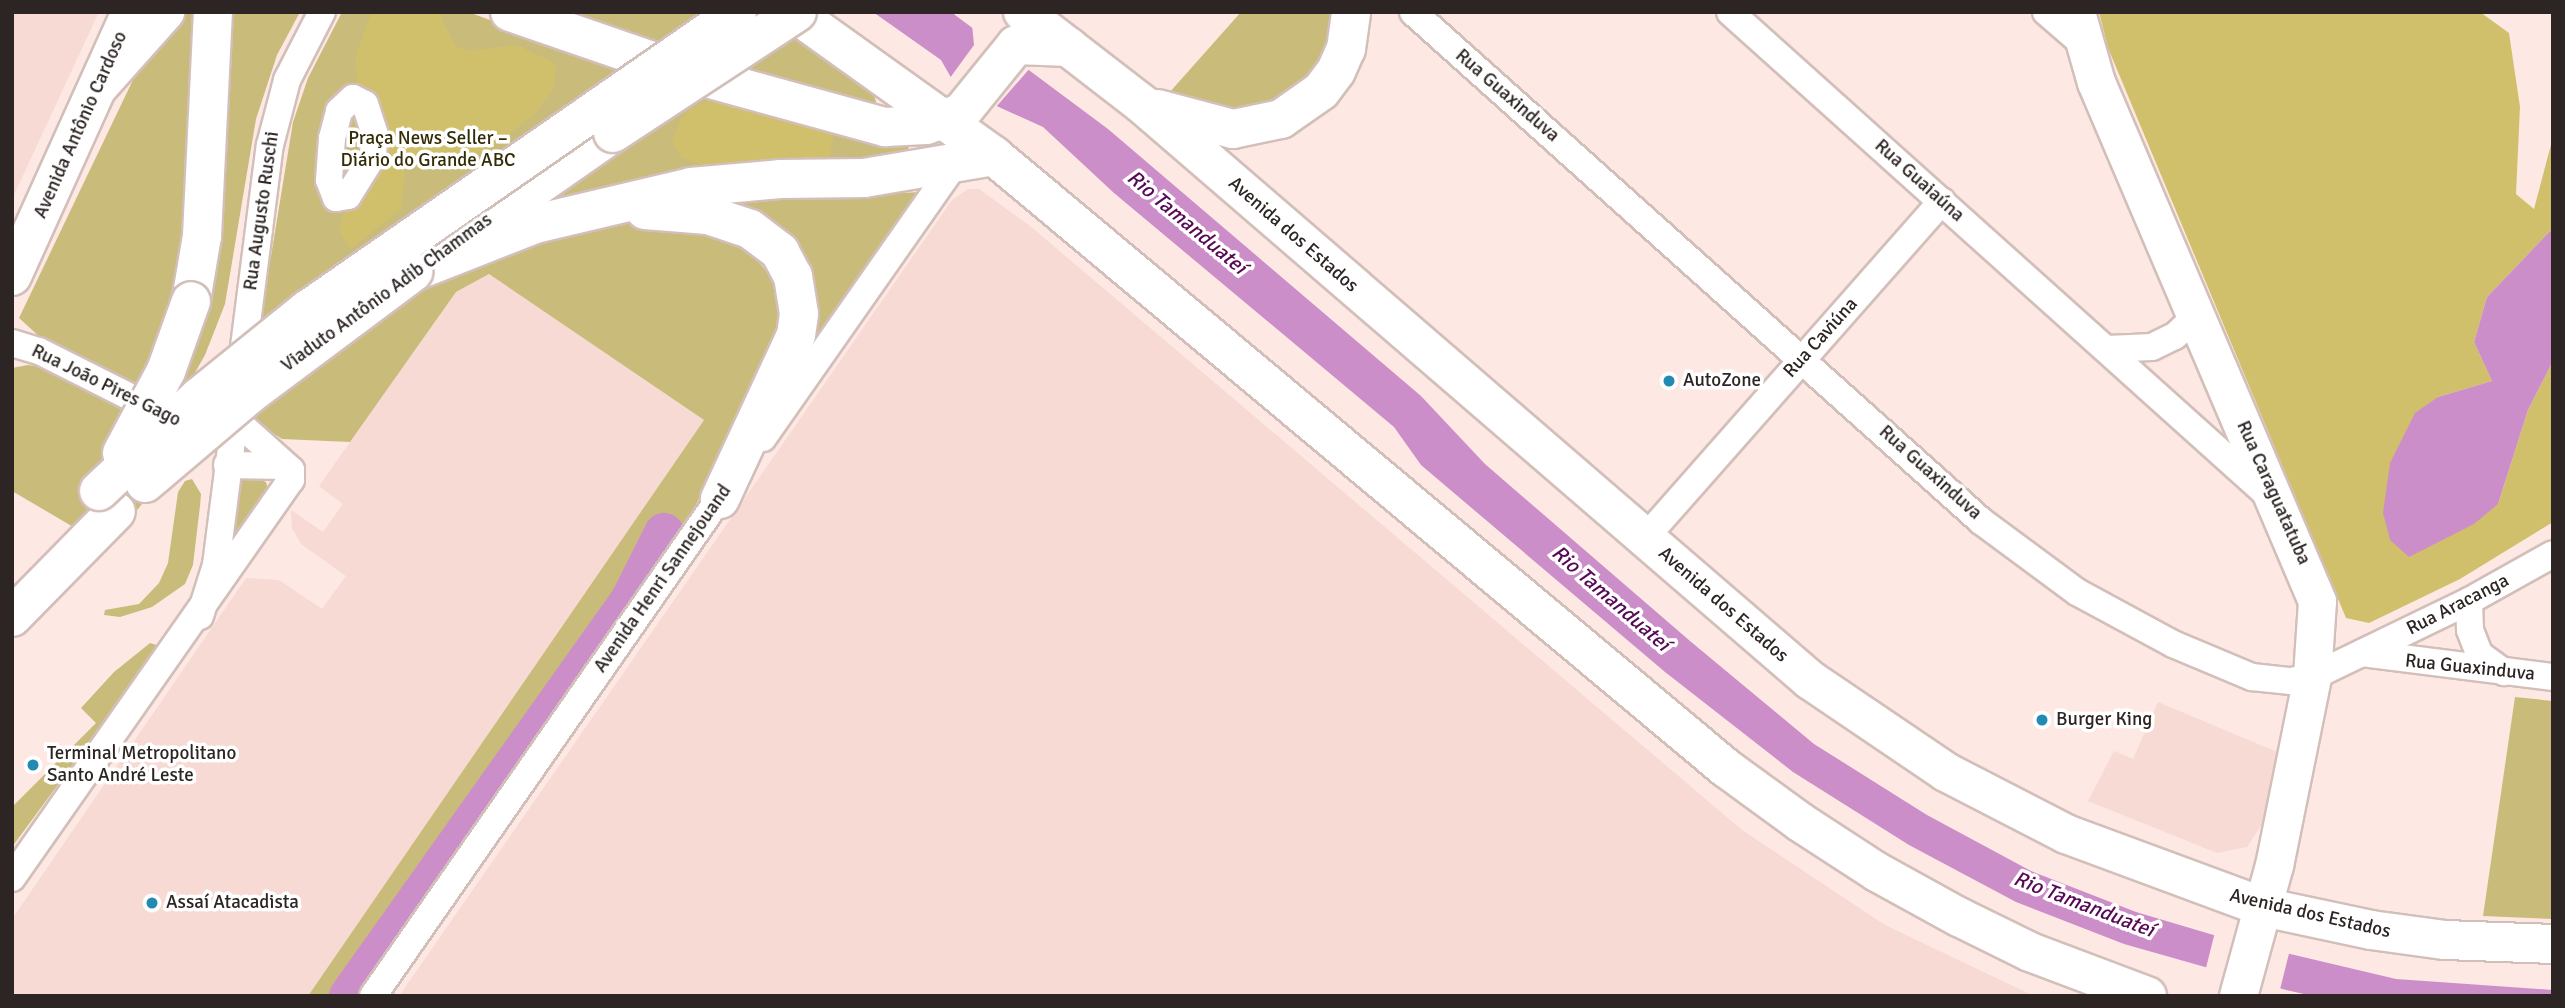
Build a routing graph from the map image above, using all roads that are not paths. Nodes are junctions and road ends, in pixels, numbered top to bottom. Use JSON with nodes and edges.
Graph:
{"nodes":[{"id":1,"x":131,"y":12,"type":"edge"},
{"id":2,"x":165,"y":12,"type":"edge"},
{"id":3,"x":213,"y":12,"type":"edge"},
{"id":4,"x":322,"y":12,"type":"edge"},
{"id":5,"x":510,"y":12,"type":"edge"},
{"id":6,"x":737,"y":12,"type":"edge"},
{"id":7,"x":795,"y":12,"type":"edge"},
{"id":8,"x":1351,"y":12,"type":"edge"},
{"id":9,"x":1413,"y":12,"type":"edge"},
{"id":10,"x":1730,"y":12,"type":"edge"},
{"id":11,"x":2046,"y":12,"type":"edge"},
{"id":12,"x":1048,"y":25,"type":"edge"},
{"id":13,"x":2079,"y":28,"type":"edge"},
{"id":14,"x":98,"y":87,"type":"junction"},
{"id":15,"x":1142,"y":104,"type":"junction"},
{"id":16,"x":967,"y":137,"type":"junction"},
{"id":17,"x":1942,"y":201,"type":"junction"},
{"id":18,"x":604,"y":206,"type":"junction"},
{"id":19,"x":413,"y":272,"type":"junction"},
{"id":20,"x":12,"y":276,"type":"edge"},
{"id":21,"x":249,"y":298,"type":"junction"},
{"id":22,"x":2197,"y":315,"type":"junction"},
{"id":23,"x":12,"y":343,"type":"edge"},
{"id":24,"x":2107,"y":349,"type":"junction"},
{"id":25,"x":1804,"y":358,"type":"junction"},
{"id":26,"x":233,"y":418,"type":"junction"},
{"id":27,"x":190,"y":427,"type":"junction"},
{"id":28,"x":227,"y":465,"type":"junction"},
{"id":29,"x":285,"y":466,"type":"junction"},
{"id":30,"x":99,"y":491,"type":"junction"},
{"id":31,"x":719,"y":499,"type":"junction"},
{"id":32,"x":2277,"y":504,"type":"junction"},
{"id":33,"x":1645,"y":538,"type":"junction"},
{"id":34,"x":2553,"y":554,"type":"edge"},
{"id":35,"x":12,"y":578,"type":"edge"},
{"id":36,"x":2469,"y":601,"type":"junction"},
{"id":37,"x":200,"y":616,"type":"junction"},
{"id":38,"x":12,"y":617,"type":"edge"},
{"id":39,"x":2362,"y":653,"type":"junction"},
{"id":40,"x":2504,"y":672,"type":"junction"},
{"id":41,"x":2312,"y":677,"type":"junction"},
{"id":42,"x":2553,"y":677,"type":"edge"},
{"id":43,"x":12,"y":878,"type":"edge"},
{"id":44,"x":2259,"y":920,"type":"junction"},
{"id":45,"x":2553,"y":944,"type":"edge"},
{"id":46,"x":2239,"y":994,"type":"edge"},
{"id":47,"x":373,"y":996,"type":"edge"},
{"id":48,"x":2147,"y":996,"type":"edge"}],
"edges":[{"from":1,"to":14,"type":"main road","name":"Avenida Antônio Cardoso"},
{"from":2,"to":14,"type":"main road"},
{"from":3,"to":30,"type":"main road","bridge":true},
{"from":4,"to":21,"type":"street","name":"Rua Augusto Ruschi"},
{"from":5,"to":16,"type":"main road"},
{"from":6,"to":30,"type":"main road","name":"Viaduto Antônio Adib Chammas","bridge":true},
{"from":7,"to":16,"type":"main road"},
{"from":7,"to":19,"type":"main road","name":"Viaduto Antônio Adib Chammas","bridge":true},
{"from":8,"to":15,"type":"main road"},
{"from":9,"to":25,"type":"street","name":"Rua Guaxinduva"},
{"from":10,"to":17,"type":"street","name":"Rua Guaiaúna"},
{"from":11,"to":13,"type":"street"},
{"from":12,"to":15,"type":"main road","name":"Avenida dos Estados"},
{"from":12,"to":16,"type":"main road"},
{"from":13,"to":22,"type":"street","name":"Rua Caraguatatuba"},
{"from":14,"to":20,"type":"main road","name":"Avenida Antônio Cardoso"},
{"from":15,"to":33,"type":"main road","name":"Avenida dos Estados"},
{"from":16,"to":18,"type":"main road"},
{"from":16,"to":31,"type":"street","name":"Avenida Henri Sannejouand"},
{"from":16,"to":48,"type":"main road"},
{"from":17,"to":24,"type":"street","name":"Rua Guaiaúna"},
{"from":17,"to":25,"type":"street","name":"Rua Caviúna"},
{"from":18,"to":19,"type":"main road"},
{"from":18,"to":31,"type":"main road"},
{"from":19,"to":38,"type":"main road","name":"Viaduto Antônio Adib Chammas","bridge":true},
{"from":21,"to":26,"type":"street","name":"Rua Augusto Ruschi"},
{"from":21,"to":27,"type":"street"},
{"from":22,"to":24,"type":"street"},
{"from":22,"to":32,"type":"street","name":"Rua Caraguatatuba"},
{"from":23,"to":27,"type":"street","name":"Rua João Pires Gago"},
{"from":24,"to":32,"type":"street","name":"Rua Guaiaúna"},
{"from":25,"to":33,"type":"street","name":"Rua Caviúna"},
{"from":25,"to":41,"type":"street","name":"Rua Guaxinduva"},
{"from":26,"to":28,"type":"street","name":"Rua Augusto Ruschi"},
{"from":26,"to":29,"type":"street"},
{"from":27,"to":28,"type":"street","name":"Rua João Pires Gago"},
{"from":28,"to":29,"type":"street"},
{"from":28,"to":37,"type":"street","name":"Rua Augusto Ruschi"},
{"from":29,"to":37,"type":"street","name":"Rua Augusto Ruschi"},
{"from":30,"to":35,"type":"main road","name":"Viaduto Antônio Adib Chammas"},
{"from":31,"to":47,"type":"street","name":"Avenida Henri Sannejouand"},
{"from":32,"to":41,"type":"street","name":"Rua Caraguatatuba"},
{"from":33,"to":44,"type":"main road","name":"Avenida dos Estados"},
{"from":34,"to":36,"type":"street","name":"Rua Aracanga"},
{"from":36,"to":39,"type":"street","name":"Rua Aracanga"},
{"from":36,"to":40,"type":"street"},
{"from":37,"to":43,"type":"street","name":"Rua Augusto Ruschi"},
{"from":39,"to":40,"type":"street","name":"Rua Guaxinduva"},
{"from":39,"to":41,"type":"street","name":"Rua Guaxinduva"},
{"from":40,"to":42,"type":"street","name":"Rua Guaxinduva"},
{"from":41,"to":44,"type":"street","name":"Rua Caraguatatuba"},
{"from":44,"to":45,"type":"main road","name":"Avenida dos Estados"},
{"from":44,"to":46,"type":"street","name":"Rua Caraguatatuba"}]}
